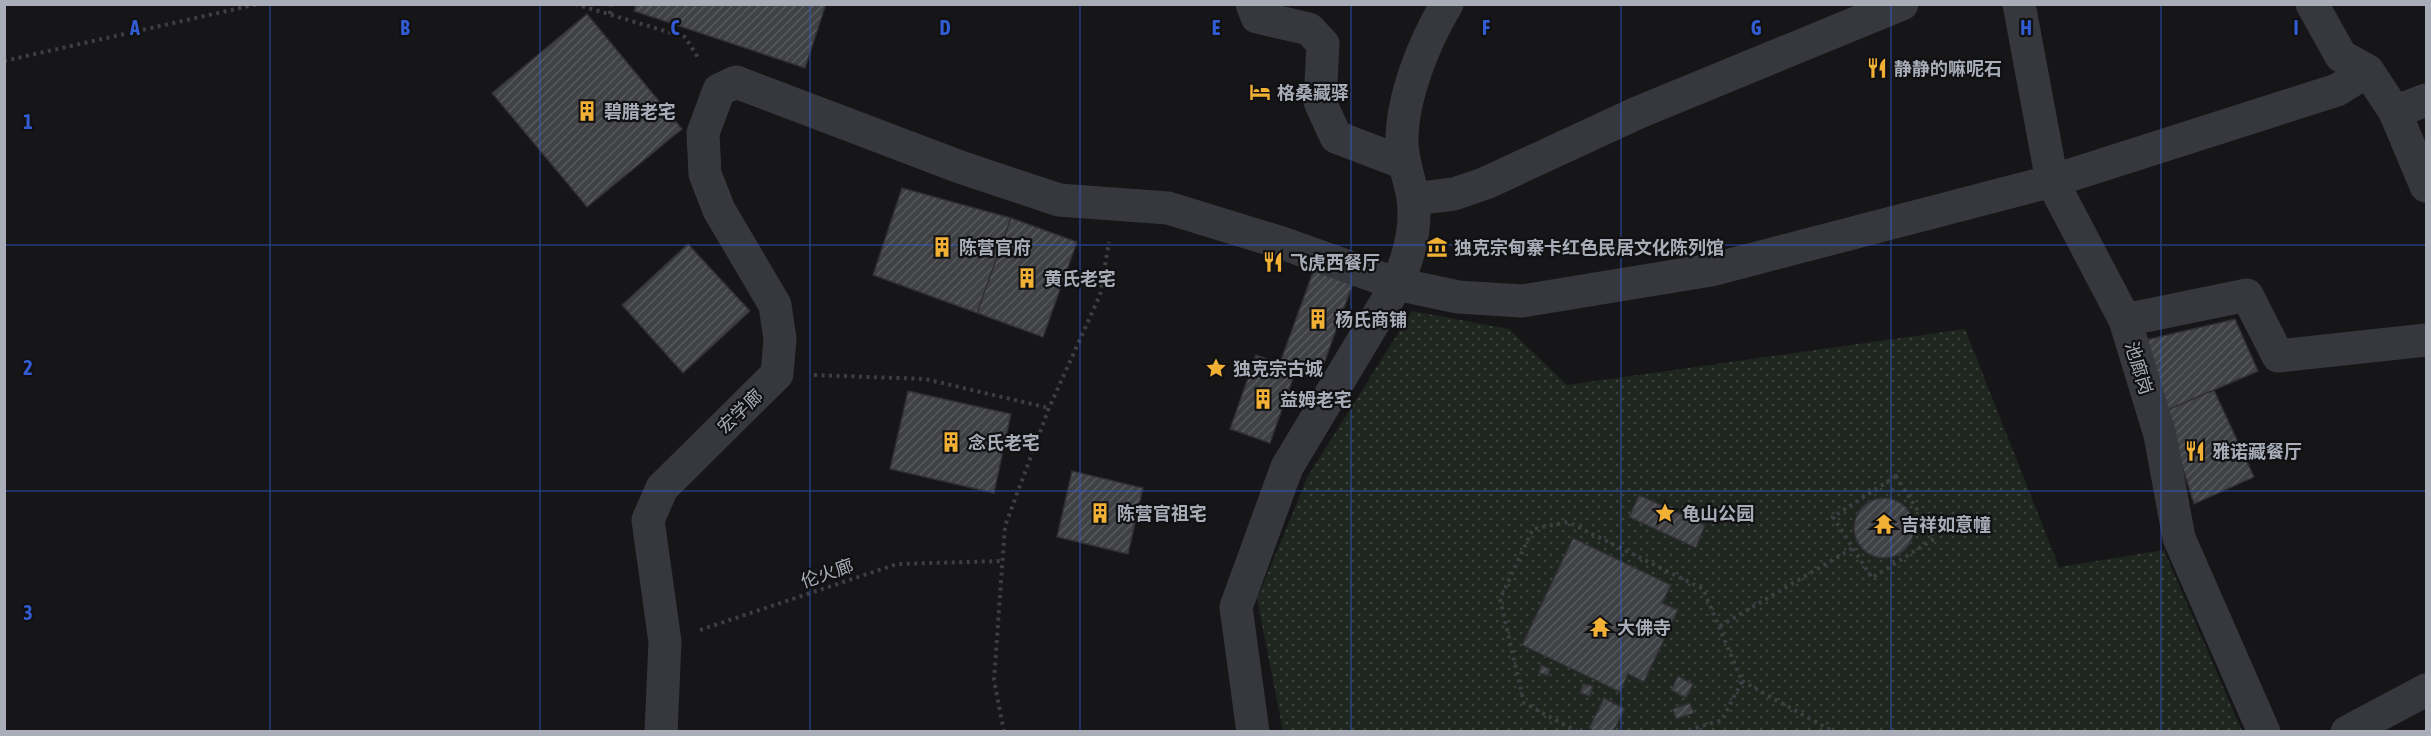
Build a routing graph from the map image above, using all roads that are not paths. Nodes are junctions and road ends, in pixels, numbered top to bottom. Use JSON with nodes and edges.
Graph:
{"nodes":[{"id":1,"x":1252,"y":4,"type":"edge"},
{"id":2,"x":1447,"y":4,"type":"edge"},
{"id":3,"x":1902,"y":4,"type":"edge"},
{"id":4,"x":2019,"y":4,"type":"edge"},
{"id":5,"x":2312,"y":4,"type":"edge"},
{"id":6,"x":2367,"y":71,"type":"junction"},
{"id":7,"x":2427,"y":100,"type":"edge"},
{"id":8,"x":2395,"y":112,"type":"junction"},
{"id":9,"x":1404,"y":163,"type":"junction"},
{"id":10,"x":2052,"y":181,"type":"junction"},
{"id":11,"x":2427,"y":186,"type":"edge"},
{"id":12,"x":1413,"y":199,"type":"junction"},
{"id":13,"x":1397,"y":284,"type":"junction"},
{"id":14,"x":2125,"y":320,"type":"junction"},
{"id":15,"x":2427,"y":340,"type":"edge"},
{"id":16,"x":2427,"y":690,"type":"edge"},
{"id":17,"x":661,"y":732,"type":"edge"},
{"id":18,"x":1252,"y":732,"type":"edge"},
{"id":19,"x":2264,"y":732,"type":"edge"},
{"id":20,"x":2347,"y":732,"type":"edge"}],
"edges":[{"from":1,"to":9,"type":"street"},
{"from":2,"to":9,"type":"street"},
{"from":3,"to":12,"type":"street"},
{"from":4,"to":10,"type":"street","name":"池廊岗"},
{"from":5,"to":6,"type":"street"},
{"from":6,"to":8,"type":"street"},
{"from":6,"to":10,"type":"street"},
{"from":7,"to":8,"type":"street"},
{"from":8,"to":11,"type":"street"},
{"from":9,"to":12,"type":"street"},
{"from":10,"to":13,"type":"street"},
{"from":10,"to":14,"type":"street","name":"池廊岗"},
{"from":12,"to":13,"type":"street"},
{"from":13,"to":17,"type":"street","name":"宏学廊"},
{"from":13,"to":18,"type":"street"},
{"from":14,"to":15,"type":"street"},
{"from":14,"to":19,"type":"street","name":"池廊岗"},
{"from":16,"to":20,"type":"street"}]}
